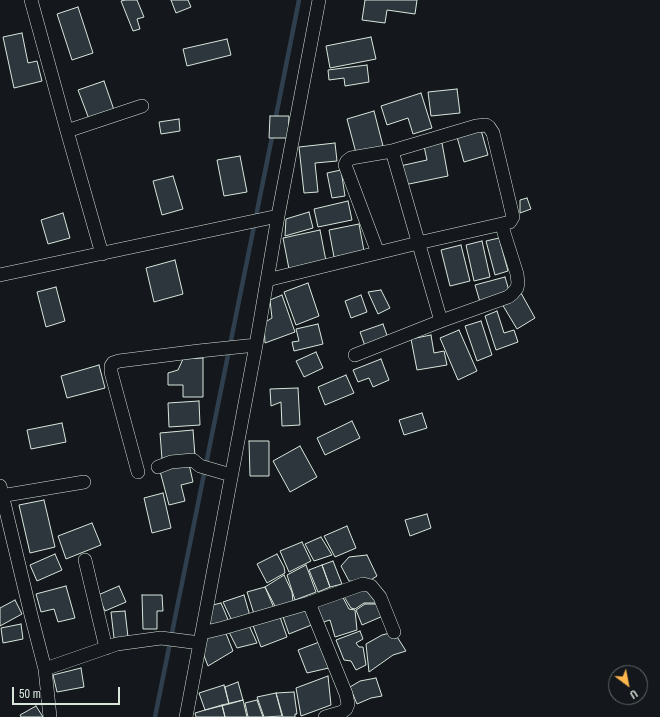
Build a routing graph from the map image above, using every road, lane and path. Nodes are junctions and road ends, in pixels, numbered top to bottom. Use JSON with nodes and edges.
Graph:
{"nodes":[{"id":1,"x":31,"y":0,"type":"edge"},
{"id":2,"x":319,"y":0,"type":"edge"},
{"id":3,"x":142,"y":106,"type":"dead end"},
{"id":4,"x":67,"y":131,"type":"junction"},
{"id":5,"x":392,"y":152,"type":"junction"},
{"id":6,"x":278,"y":216,"type":"junction"},
{"id":7,"x":502,"y":224,"type":"junction"},
{"id":8,"x":418,"y":243,"type":"junction"},
{"id":9,"x":378,"y":253,"type":"junction"},
{"id":10,"x":102,"y":254,"type":"junction"},
{"id":11,"x":0,"y":275,"type":"edge"},
{"id":12,"x":267,"y":280,"type":"junction"},
{"id":13,"x":441,"y":321,"type":"junction"},
{"id":14,"x":256,"y":345,"type":"junction"},
{"id":15,"x":355,"y":355,"type":"dead end"},
{"id":16,"x":158,"y":467,"type":"dead end"},
{"id":17,"x":138,"y":472,"type":"dead end"},
{"id":18,"x":225,"y":473,"type":"junction"},
{"id":19,"x":84,"y":482,"type":"dead end"},
{"id":20,"x":1,"y":493,"type":"edge"},
{"id":21,"x":86,"y":560,"type":"dead end"},
{"id":22,"x":309,"y":603,"type":"junction"},
{"id":23,"x":394,"y":632,"type":"dead end"},
{"id":24,"x":201,"y":638,"type":"junction"},
{"id":25,"x":106,"y":648,"type":"junction"},
{"id":26,"x":45,"y":669,"type":"junction"},
{"id":27,"x":50,"y":717,"type":"edge"},
{"id":28,"x":186,"y":717,"type":"edge"},
{"id":29,"x":325,"y":717,"type":"edge"}],
"edges":[{"from":1,"to":4,"type":"street"},
{"from":2,"to":6,"type":"street"},
{"from":3,"to":4,"type":"street"},
{"from":4,"to":10,"type":"street"},
{"from":5,"to":7,"type":"street"},
{"from":5,"to":8,"type":"street"},
{"from":5,"to":9,"type":"street"},
{"from":6,"to":10,"type":"street"},
{"from":6,"to":12,"type":"street"},
{"from":7,"to":8,"type":"street"},
{"from":7,"to":13,"type":"street"},
{"from":8,"to":9,"type":"street"},
{"from":8,"to":13,"type":"street"},
{"from":9,"to":12,"type":"street"},
{"from":10,"to":11,"type":"street"},
{"from":12,"to":14,"type":"street"},
{"from":13,"to":15,"type":"street"},
{"from":14,"to":17,"type":"street"},
{"from":14,"to":18,"type":"street"},
{"from":16,"to":18,"type":"street"},
{"from":18,"to":24,"type":"street"},
{"from":19,"to":20,"type":"street"},
{"from":20,"to":26,"type":"street"},
{"from":21,"to":25,"type":"street"},
{"from":22,"to":23,"type":"street"},
{"from":22,"to":24,"type":"street"},
{"from":22,"to":29,"type":"street"},
{"from":24,"to":25,"type":"street"},
{"from":24,"to":28,"type":"street"},
{"from":25,"to":26,"type":"street"},
{"from":26,"to":27,"type":"street"}]}
